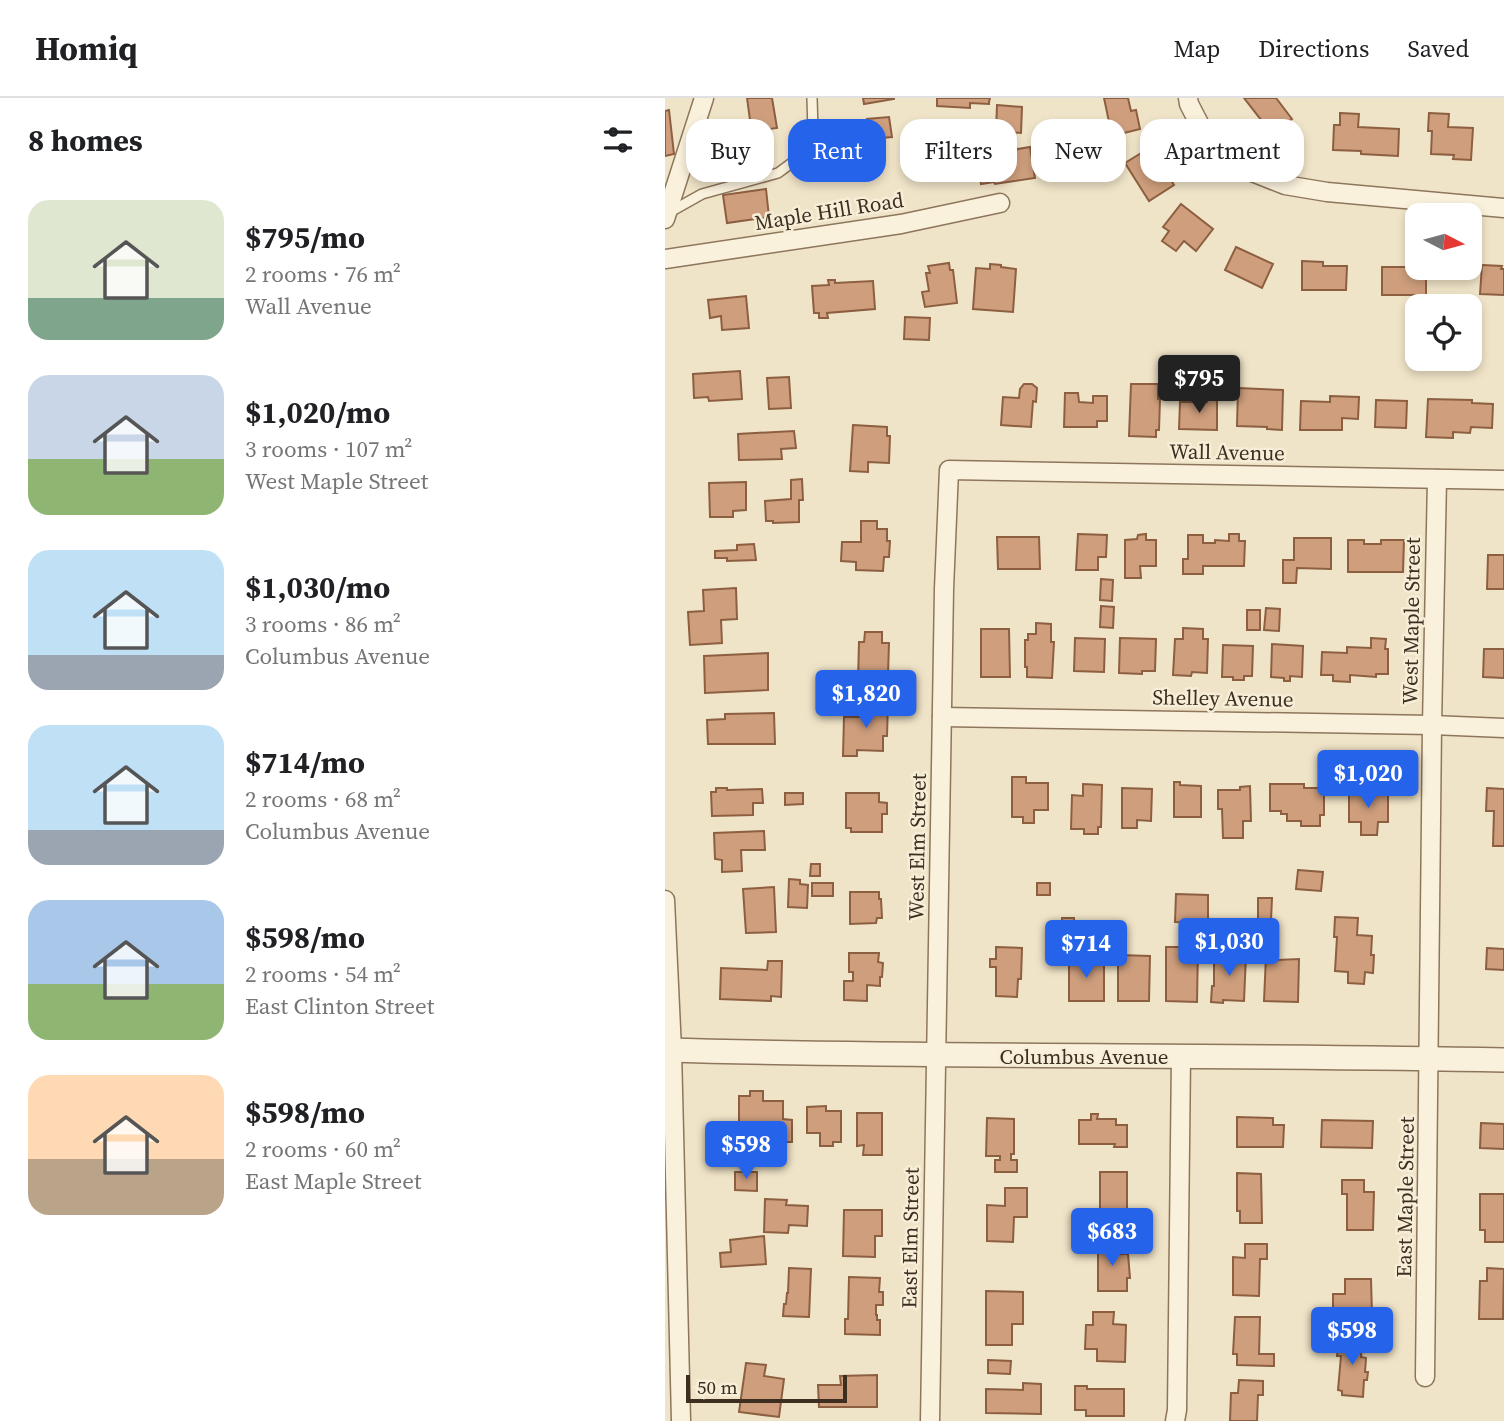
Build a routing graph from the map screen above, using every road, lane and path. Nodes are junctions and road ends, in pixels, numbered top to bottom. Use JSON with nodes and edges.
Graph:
{"nodes":[{"id":1,"x":704,"y":98,"type":"edge"},
{"id":2,"x":812,"y":98,"type":"edge"},
{"id":3,"x":1188,"y":98,"type":"edge"},
{"id":4,"x":1000,"y":203,"type":"dead end"},
{"id":5,"x":1504,"y":208,"type":"edge"},
{"id":6,"x":666,"y":216,"type":"edge"},
{"id":7,"x":665,"y":259,"type":"edge"},
{"id":8,"x":949,"y":470,"type":"joint"},
{"id":9,"x":1437,"y":479,"type":"junction"},
{"id":10,"x":1504,"y":480,"type":"edge"},
{"id":11,"x":942,"y":717,"type":"junction"},
{"id":12,"x":1432,"y":725,"type":"junction"},
{"id":13,"x":1504,"y":728,"type":"edge"},
{"id":14,"x":665,"y":900,"type":"edge"},
{"id":15,"x":669,"y":1050,"type":"edge"},
{"id":16,"x":936,"y":1056,"type":"junction"},
{"id":17,"x":1181,"y":1056,"type":"junction"},
{"id":18,"x":1429,"y":1059,"type":"junction"},
{"id":19,"x":1504,"y":1060,"type":"edge"},
{"id":20,"x":1425,"y":1377,"type":"dead end"},
{"id":21,"x":681,"y":1421,"type":"edge"},
{"id":22,"x":930,"y":1421,"type":"edge"},
{"id":23,"x":1175,"y":1421,"type":"edge"}],
"edges":[{"from":1,"to":6,"type":"street"},
{"from":2,"to":6,"type":"lane"},
{"from":3,"to":5,"type":"street"},
{"from":4,"to":7,"type":"street","name":"Maple Hill Road"},
{"from":8,"to":9,"type":"street","name":"Wall Avenue"},
{"from":8,"to":11,"type":"street","name":"West Elm Street"},
{"from":9,"to":10,"type":"street","name":"Wall Avenue"},
{"from":9,"to":12,"type":"street","name":"West Maple Street"},
{"from":11,"to":12,"type":"street","name":"Shelley Avenue"},
{"from":11,"to":16,"type":"street","name":"West Elm Street"},
{"from":12,"to":13,"type":"street","name":"Shelley Avenue"},
{"from":12,"to":18,"type":"street","name":"West Maple Street"},
{"from":14,"to":15,"type":"street"},
{"from":15,"to":16,"type":"street","name":"Columbus Avenue"},
{"from":15,"to":21,"type":"street"},
{"from":16,"to":17,"type":"street","name":"Columbus Avenue"},
{"from":16,"to":22,"type":"street","name":"East Elm Street"},
{"from":17,"to":18,"type":"street","name":"Columbus Avenue"},
{"from":17,"to":23,"type":"street"},
{"from":18,"to":19,"type":"street","name":"Columbus Avenue"},
{"from":18,"to":20,"type":"street","name":"East Maple Street"}]}
